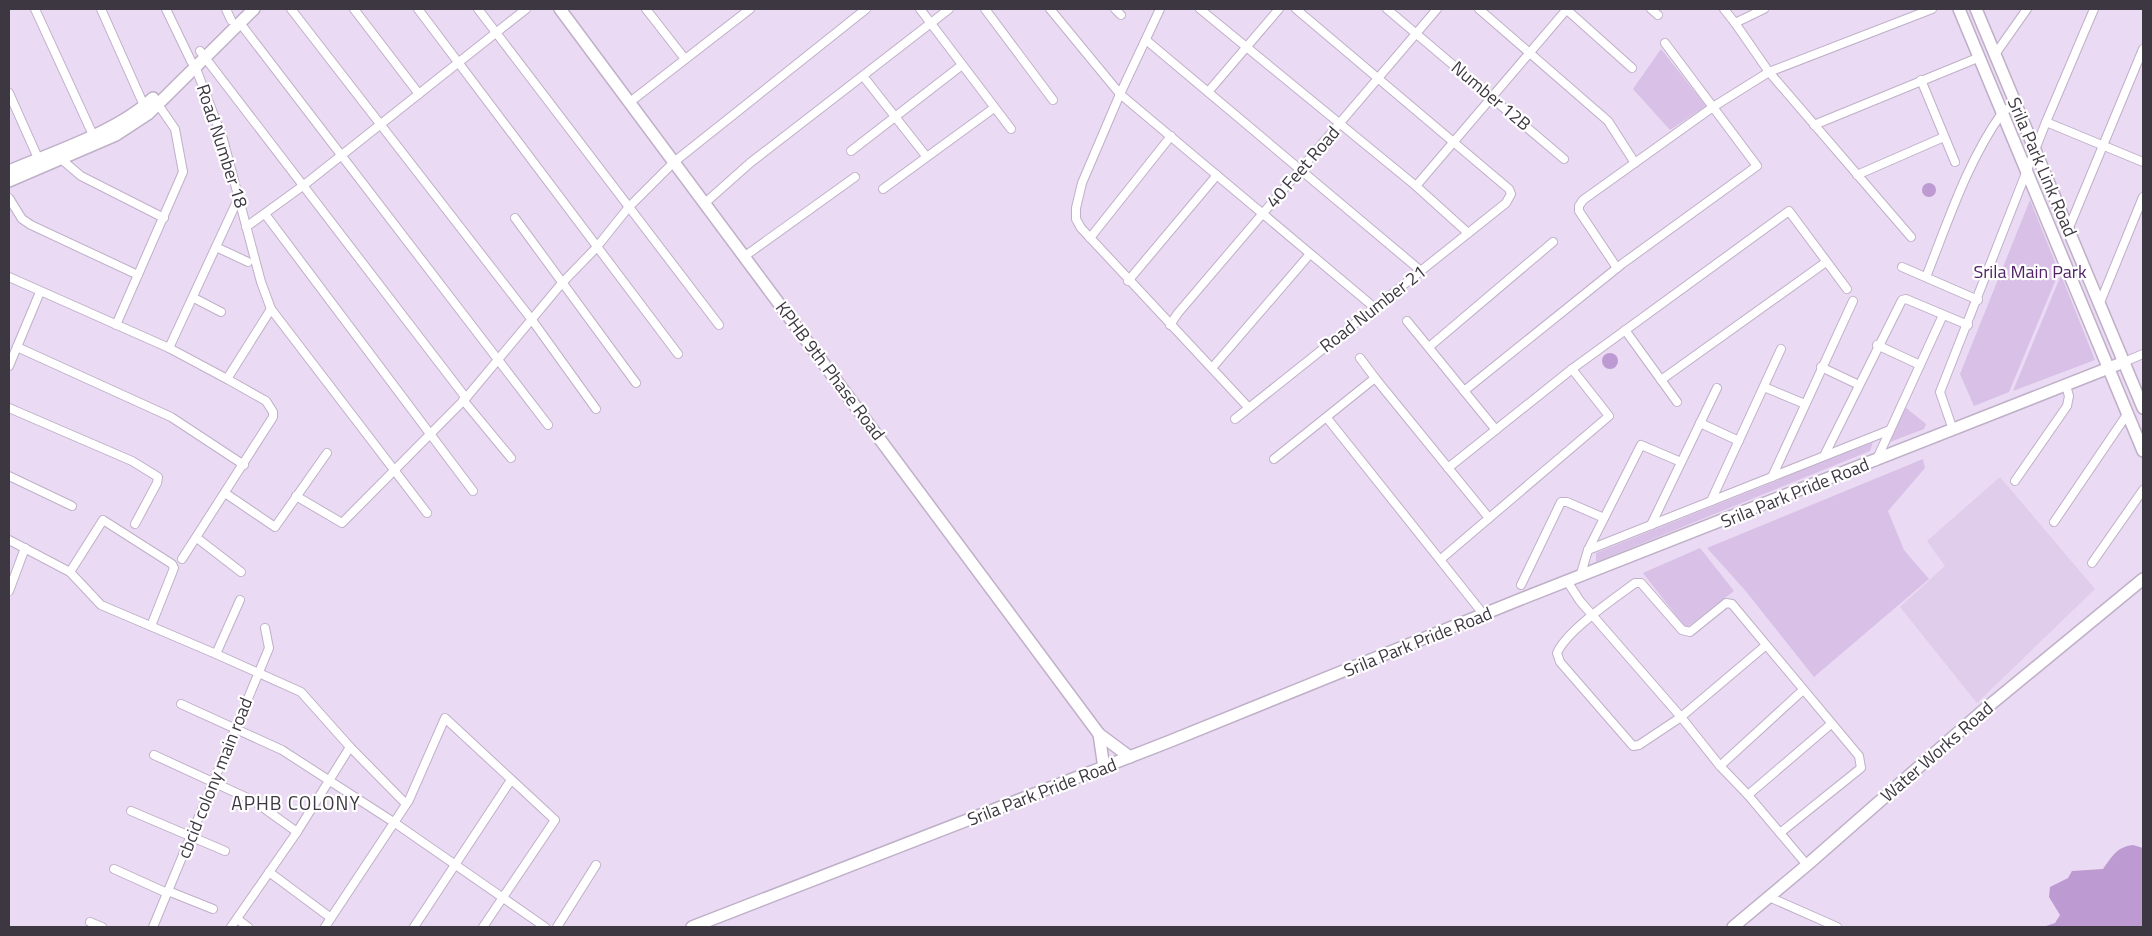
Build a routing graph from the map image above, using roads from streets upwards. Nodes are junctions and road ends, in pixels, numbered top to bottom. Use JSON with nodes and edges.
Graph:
{"nodes":[{"id":1,"x":35,"y":9,"type":"edge"},
{"id":2,"x":101,"y":9,"type":"edge"},
{"id":3,"x":166,"y":9,"type":"edge"},
{"id":4,"x":226,"y":9,"type":"edge"},
{"id":5,"x":243,"y":9,"type":"edge"},
{"id":6,"x":254,"y":9,"type":"edge"},
{"id":7,"x":291,"y":9,"type":"edge"},
{"id":8,"x":354,"y":9,"type":"edge"},
{"id":9,"x":418,"y":9,"type":"edge"},
{"id":10,"x":478,"y":9,"type":"edge"},
{"id":11,"x":526,"y":9,"type":"edge"},
{"id":12,"x":560,"y":9,"type":"edge"},
{"id":13,"x":750,"y":9,"type":"edge"},
{"id":14,"x":866,"y":9,"type":"edge"},
{"id":15,"x":920,"y":9,"type":"edge"},
{"id":16,"x":949,"y":9,"type":"edge"},
{"id":17,"x":985,"y":9,"type":"edge"},
{"id":18,"x":1050,"y":9,"type":"edge"},
{"id":19,"x":1160,"y":9,"type":"edge"},
{"id":20,"x":1200,"y":9,"type":"edge"},
{"id":21,"x":1279,"y":9,"type":"edge"},
{"id":22,"x":1296,"y":9,"type":"edge"},
{"id":23,"x":1387,"y":9,"type":"edge"},
{"id":24,"x":1437,"y":9,"type":"edge"},
{"id":25,"x":1479,"y":9,"type":"edge"},
{"id":26,"x":1566,"y":9,"type":"edge"},
{"id":27,"x":1652,"y":9,"type":"edge"},
{"id":28,"x":1724,"y":9,"type":"edge"},
{"id":29,"x":1764,"y":9,"type":"edge"},
{"id":30,"x":1932,"y":9,"type":"edge"},
{"id":31,"x":1959,"y":9,"type":"edge"},
{"id":32,"x":1976,"y":9,"type":"edge"},
{"id":33,"x":2027,"y":9,"type":"edge"},
{"id":34,"x":2094,"y":9,"type":"edge"},
{"id":35,"x":650,"y":10,"type":"edge"},
{"id":36,"x":1658,"y":15,"type":"dead end"},
{"id":37,"x":236,"y":22,"type":"junction"},
{"id":38,"x":931,"y":22,"type":"junction"},
{"id":39,"x":1735,"y":23,"type":"junction"},
{"id":40,"x":496,"y":32,"type":"junction"},
{"id":41,"x":1417,"y":34,"type":"junction"},
{"id":42,"x":1146,"y":40,"type":"junction"},
{"id":43,"x":1665,"y":43,"type":"dead end"},
{"id":44,"x":1246,"y":47,"type":"junction"},
{"id":45,"x":2143,"y":49,"type":"edge"},
{"id":46,"x":1529,"y":53,"type":"junction"},
{"id":47,"x":1996,"y":53,"type":"junction"},
{"id":48,"x":202,"y":54,"type":"junction"},
{"id":49,"x":1980,"y":57,"type":"junction"},
{"id":50,"x":685,"y":59,"type":"junction"},
{"id":51,"x":193,"y":63,"type":"junction"},
{"id":52,"x":458,"y":63,"type":"junction"},
{"id":53,"x":962,"y":65,"type":"junction"},
{"id":54,"x":1632,"y":68,"type":"dead end"},
{"id":55,"x":1769,"y":72,"type":"junction"},
{"id":56,"x":863,"y":76,"type":"junction"},
{"id":57,"x":1379,"y":78,"type":"junction"},
{"id":58,"x":1921,"y":80,"type":"junction"},
{"id":59,"x":1208,"y":92,"type":"junction"},
{"id":60,"x":9,"y":93,"type":"edge"},
{"id":61,"x":419,"y":94,"type":"junction"},
{"id":62,"x":1120,"y":94,"type":"junction"},
{"id":63,"x":1492,"y":96,"type":"junction"},
{"id":64,"x":1053,"y":100,"type":"dead end"},
{"id":65,"x":156,"y":101,"type":"junction"},
{"id":66,"x":630,"y":102,"type":"junction"},
{"id":67,"x":2015,"y":105,"type":"junction"},
{"id":68,"x":1713,"y":107,"type":"junction"},
{"id":69,"x":994,"y":108,"type":"junction"},
{"id":70,"x":146,"y":110,"type":"junction"},
{"id":71,"x":2003,"y":111,"type":"junction"},
{"id":72,"x":894,"y":116,"type":"junction"},
{"id":73,"x":2046,"y":122,"type":"junction"},
{"id":74,"x":382,"y":124,"type":"junction"},
{"id":75,"x":1340,"y":124,"type":"junction"},
{"id":76,"x":1814,"y":125,"type":"junction"},
{"id":77,"x":1011,"y":129,"type":"dead end"},
{"id":78,"x":93,"y":135,"type":"junction"},
{"id":79,"x":1171,"y":136,"type":"junction"},
{"id":80,"x":1944,"y":136,"type":"junction"},
{"id":81,"x":1454,"y":142,"type":"junction"},
{"id":82,"x":2103,"y":145,"type":"junction"},
{"id":83,"x":851,"y":150,"type":"dead end"},
{"id":84,"x":2035,"y":152,"type":"junction"},
{"id":85,"x":341,"y":155,"type":"junction"},
{"id":86,"x":926,"y":156,"type":"junction"},
{"id":87,"x":38,"y":158,"type":"junction"},
{"id":88,"x":61,"y":159,"type":"junction"},
{"id":89,"x":1564,"y":159,"type":"dead end"},
{"id":90,"x":674,"y":162,"type":"junction"},
{"id":91,"x":1955,"y":162,"type":"dead end"},
{"id":92,"x":2143,"y":162,"type":"edge"},
{"id":93,"x":1635,"y":163,"type":"junction"},
{"id":94,"x":1302,"y":168,"type":"junction"},
{"id":95,"x":2028,"y":170,"type":"junction"},
{"id":96,"x":9,"y":171,"type":"edge"},
{"id":97,"x":1217,"y":175,"type":"junction"},
{"id":98,"x":1857,"y":175,"type":"junction"},
{"id":99,"x":855,"y":177,"type":"dead end"},
{"id":100,"x":9,"y":181,"type":"edge"},
{"id":101,"x":304,"y":185,"type":"junction"},
{"id":102,"x":1416,"y":186,"type":"junction"},
{"id":103,"x":883,"y":189,"type":"dead end"},
{"id":104,"x":239,"y":197,"type":"junction"},
{"id":105,"x":2143,"y":197,"type":"edge"},
{"id":106,"x":9,"y":198,"type":"edge"},
{"id":107,"x":705,"y":203,"type":"junction"},
{"id":108,"x":628,"y":208,"type":"junction"},
{"id":109,"x":264,"y":214,"type":"junction"},
{"id":110,"x":1263,"y":214,"type":"junction"},
{"id":111,"x":164,"y":218,"type":"junction"},
{"id":112,"x":515,"y":218,"type":"dead end"},
{"id":113,"x":246,"y":227,"type":"junction"},
{"id":114,"x":2068,"y":230,"type":"junction"},
{"id":115,"x":1468,"y":233,"type":"junction"},
{"id":116,"x":1911,"y":237,"type":"dead end"},
{"id":117,"x":1090,"y":238,"type":"junction"},
{"id":118,"x":1553,"y":242,"type":"dead end"},
{"id":119,"x":216,"y":247,"type":"junction"},
{"id":120,"x":596,"y":248,"type":"junction"},
{"id":121,"x":1310,"y":254,"type":"junction"},
{"id":122,"x":745,"y":256,"type":"junction"},
{"id":123,"x":248,"y":262,"type":"dead end"},
{"id":124,"x":1826,"y":262,"type":"junction"},
{"id":125,"x":1902,"y":267,"type":"dead end"},
{"id":126,"x":1617,"y":268,"type":"junction"},
{"id":127,"x":1421,"y":271,"type":"junction"},
{"id":128,"x":138,"y":275,"type":"junction"},
{"id":129,"x":9,"y":277,"type":"edge"},
{"id":130,"x":1926,"y":277,"type":"junction"},
{"id":131,"x":1128,"y":281,"type":"junction"},
{"id":132,"x":562,"y":284,"type":"junction"},
{"id":133,"x":1847,"y":289,"type":"dead end"},
{"id":134,"x":40,"y":292,"type":"junction"},
{"id":135,"x":194,"y":298,"type":"junction"},
{"id":136,"x":1978,"y":300,"type":"junction"},
{"id":137,"x":1853,"y":302,"type":"dead end"},
{"id":138,"x":2099,"y":305,"type":"junction"},
{"id":139,"x":1375,"y":308,"type":"junction"},
{"id":140,"x":271,"y":309,"type":"junction"},
{"id":141,"x":221,"y":312,"type":"dead end"},
{"id":142,"x":1943,"y":315,"type":"junction"},
{"id":143,"x":532,"y":320,"type":"junction"},
{"id":144,"x":1408,"y":320,"type":"dead end"},
{"id":145,"x":116,"y":325,"type":"junction"},
{"id":146,"x":719,"y":325,"type":"dead end"},
{"id":147,"x":1170,"y":325,"type":"junction"},
{"id":148,"x":1968,"y":325,"type":"junction"},
{"id":149,"x":1625,"y":330,"type":"junction"},
{"id":150,"x":1878,"y":345,"type":"junction"},
{"id":151,"x":17,"y":347,"type":"junction"},
{"id":152,"x":1429,"y":347,"type":"junction"},
{"id":153,"x":169,"y":348,"type":"junction"},
{"id":154,"x":1781,"y":349,"type":"dead end"},
{"id":155,"x":678,"y":354,"type":"dead end"},
{"id":156,"x":2143,"y":354,"type":"edge"},
{"id":157,"x":498,"y":358,"type":"junction"},
{"id":158,"x":1360,"y":358,"type":"dead end"},
{"id":159,"x":2124,"y":362,"type":"junction"},
{"id":160,"x":1920,"y":365,"type":"junction"},
{"id":161,"x":9,"y":366,"type":"edge"},
{"id":162,"x":1822,"y":367,"type":"junction"},
{"id":163,"x":1212,"y":368,"type":"junction"},
{"id":164,"x":2109,"y":368,"type":"junction"},
{"id":165,"x":1572,"y":369,"type":"junction"},
{"id":166,"x":1375,"y":378,"type":"junction"},
{"id":167,"x":227,"y":379,"type":"junction"},
{"id":168,"x":1661,"y":380,"type":"junction"},
{"id":169,"x":636,"y":383,"type":"dead end"},
{"id":170,"x":1859,"y":385,"type":"junction"},
{"id":171,"x":2066,"y":386,"type":"junction"},
{"id":172,"x":1764,"y":387,"type":"junction"},
{"id":173,"x":1717,"y":388,"type":"dead end"},
{"id":174,"x":1464,"y":391,"type":"junction"},
{"id":175,"x":2143,"y":391,"type":"edge"},
{"id":176,"x":2143,"y":395,"type":"edge"},
{"id":177,"x":464,"y":399,"type":"junction"},
{"id":178,"x":1677,"y":402,"type":"dead end"},
{"id":179,"x":1805,"y":404,"type":"junction"},
{"id":180,"x":1248,"y":407,"type":"junction"},
{"id":181,"x":9,"y":408,"type":"edge"},
{"id":182,"x":596,"y":408,"type":"dead end"},
{"id":183,"x":2143,"y":408,"type":"edge"},
{"id":184,"x":2128,"y":413,"type":"junction"},
{"id":185,"x":1326,"y":418,"type":"junction"},
{"id":186,"x":1235,"y":419,"type":"dead end"},
{"id":187,"x":1700,"y":423,"type":"junction"},
{"id":188,"x":548,"y":425,"type":"dead end"},
{"id":189,"x":1496,"y":430,"type":"junction"},
{"id":190,"x":1890,"y":430,"type":"junction"},
{"id":191,"x":1953,"y":430,"type":"junction"},
{"id":192,"x":431,"y":433,"type":"junction"},
{"id":193,"x":1739,"y":441,"type":"junction"},
{"id":194,"x":2143,"y":451,"type":"edge"},
{"id":195,"x":327,"y":453,"type":"dead end"},
{"id":196,"x":1825,"y":454,"type":"junction"},
{"id":197,"x":511,"y":458,"type":"dead end"},
{"id":198,"x":1274,"y":459,"type":"dead end"},
{"id":199,"x":1876,"y":461,"type":"junction"},
{"id":200,"x":1681,"y":462,"type":"junction"},
{"id":201,"x":244,"y":464,"type":"junction"},
{"id":202,"x":1448,"y":468,"type":"junction"},
{"id":203,"x":396,"y":470,"type":"junction"},
{"id":204,"x":9,"y":476,"type":"edge"},
{"id":205,"x":1772,"y":477,"type":"junction"},
{"id":206,"x":2016,"y":481,"type":"dead end"},
{"id":207,"x":2143,"y":490,"type":"edge"},
{"id":208,"x":473,"y":491,"type":"dead end"},
{"id":209,"x":225,"y":493,"type":"junction"},
{"id":210,"x":296,"y":496,"type":"junction"},
{"id":211,"x":1711,"y":501,"type":"junction"},
{"id":212,"x":72,"y":506,"type":"dead end"},
{"id":213,"x":427,"y":512,"type":"dead end"},
{"id":214,"x":1489,"y":518,"type":"junction"},
{"id":215,"x":1604,"y":518,"type":"junction"},
{"id":216,"x":2054,"y":522,"type":"dead end"},
{"id":217,"x":135,"y":524,"type":"dead end"},
{"id":218,"x":1651,"y":525,"type":"junction"},
{"id":219,"x":197,"y":538,"type":"junction"},
{"id":220,"x":9,"y":540,"type":"edge"},
{"id":221,"x":25,"y":548,"type":"junction"},
{"id":222,"x":1588,"y":550,"type":"junction"},
{"id":223,"x":182,"y":559,"type":"dead end"},
{"id":224,"x":1440,"y":559,"type":"junction"},
{"id":225,"x":2092,"y":563,"type":"dead end"},
{"id":226,"x":70,"y":572,"type":"junction"},
{"id":227,"x":241,"y":572,"type":"dead end"},
{"id":228,"x":1580,"y":577,"type":"junction"},
{"id":229,"x":2143,"y":579,"type":"edge"},
{"id":230,"x":1567,"y":581,"type":"junction"},
{"id":231,"x":1521,"y":585,"type":"dead end"},
{"id":232,"x":9,"y":591,"type":"edge"},
{"id":233,"x":240,"y":600,"type":"dead end"},
{"id":234,"x":1593,"y":614,"type":"junction"},
{"id":235,"x":1484,"y":615,"type":"junction"},
{"id":236,"x":150,"y":626,"type":"junction"},
{"id":237,"x":265,"y":628,"type":"dead end"},
{"id":238,"x":1765,"y":646,"type":"junction"},
{"id":239,"x":216,"y":654,"type":"junction"},
{"id":240,"x":258,"y":673,"type":"junction"},
{"id":241,"x":1802,"y":691,"type":"junction"},
{"id":242,"x":181,"y":704,"type":"dead end"},
{"id":243,"x":1681,"y":717,"type":"junction"},
{"id":244,"x":1831,"y":724,"type":"junction"},
{"id":245,"x":235,"y":728,"type":"junction"},
{"id":246,"x":1099,"y":734,"type":"junction"},
{"id":247,"x":350,"y":747,"type":"junction"},
{"id":248,"x":154,"y":755,"type":"dead end"},
{"id":249,"x":1130,"y":758,"type":"junction"},
{"id":250,"x":1720,"y":766,"type":"junction"},
{"id":251,"x":1104,"y":768,"type":"junction"},
{"id":252,"x":330,"y":780,"type":"junction"},
{"id":253,"x":511,"y":780,"type":"junction"},
{"id":254,"x":214,"y":781,"type":"junction"},
{"id":255,"x":1748,"y":795,"type":"junction"},
{"id":256,"x":406,"y":804,"type":"junction"},
{"id":257,"x":131,"y":811,"type":"dead end"},
{"id":258,"x":395,"y":823,"type":"junction"},
{"id":259,"x":297,"y":832,"type":"junction"},
{"id":260,"x":1780,"y":833,"type":"junction"},
{"id":261,"x":190,"y":837,"type":"junction"},
{"id":262,"x":225,"y":851,"type":"dead end"},
{"id":263,"x":596,"y":865,"type":"dead end"},
{"id":264,"x":1807,"y":865,"type":"junction"},
{"id":265,"x":455,"y":866,"type":"junction"},
{"id":266,"x":114,"y":869,"type":"dead end"},
{"id":267,"x":269,"y":872,"type":"junction"},
{"id":268,"x":168,"y":892,"type":"junction"},
{"id":269,"x":1769,"y":897,"type":"junction"},
{"id":270,"x":502,"y":898,"type":"junction"},
{"id":271,"x":213,"y":909,"type":"dead end"},
{"id":272,"x":331,"y":918,"type":"junction"},
{"id":273,"x":237,"y":919,"type":"junction"},
{"id":274,"x":90,"y":922,"type":"dead end"},
{"id":275,"x":102,"y":927,"type":"edge"},
{"id":276,"x":153,"y":927,"type":"edge"},
{"id":277,"x":231,"y":927,"type":"edge"},
{"id":278,"x":248,"y":927,"type":"edge"},
{"id":279,"x":325,"y":927,"type":"edge"},
{"id":280,"x":414,"y":927,"type":"edge"},
{"id":281,"x":483,"y":927,"type":"edge"},
{"id":282,"x":545,"y":927,"type":"edge"},
{"id":283,"x":557,"y":927,"type":"edge"},
{"id":284,"x":692,"y":927,"type":"edge"},
{"id":285,"x":1733,"y":927,"type":"edge"},
{"id":286,"x":1837,"y":927,"type":"edge"}],
"edges":[{"from":1,"to":78,"type":"street"},
{"from":2,"to":70,"type":"street"},
{"from":3,"to":51,"type":"street","name":"Road Number 18"},
{"from":4,"to":37,"type":"street"},
{"from":5,"to":37,"type":"street"},
{"from":6,"to":37,"type":"street"},
{"from":7,"to":74,"type":"street"},
{"from":8,"to":61,"type":"street"},
{"from":9,"to":52,"type":"street"},
{"from":10,"to":40,"type":"street"},
{"from":11,"to":40,"type":"street"},
{"from":12,"to":66,"type":"street","name":"KPHB 9th Phase Road"},
{"from":13,"to":50,"type":"street"},
{"from":14,"to":90,"type":"street"},
{"from":15,"to":38,"type":"street"},
{"from":16,"to":38,"type":"street"},
{"from":17,"to":64,"type":"street"},
{"from":18,"to":62,"type":"street"},
{"from":19,"to":42,"type":"street"},
{"from":20,"to":44,"type":"street"},
{"from":21,"to":44,"type":"street"},
{"from":22,"to":57,"type":"street"},
{"from":23,"to":41,"type":"street","name":"Number 12B"},
{"from":24,"to":41,"type":"street","name":"40 Feet Road"},
{"from":25,"to":46,"type":"street"},
{"from":26,"to":46,"type":"street"},
{"from":26,"to":54,"type":"street"},
{"from":27,"to":36,"type":"street"},
{"from":28,"to":39,"type":"street"},
{"from":29,"to":39,"type":"street"},
{"from":30,"to":55,"type":"street"},
{"from":31,"to":49,"type":"street","name":"Srila Park Link Road"},
{"from":32,"to":47,"type":"street","name":"Srila Park Link Road"},
{"from":33,"to":47,"type":"street"},
{"from":34,"to":73,"type":"street"},
{"from":35,"to":50,"type":"street"},
{"from":37,"to":48,"type":"street"},
{"from":37,"to":85,"type":"street"},
{"from":38,"to":53,"type":"street"},
{"from":38,"to":56,"type":"street"},
{"from":39,"to":55,"type":"street"},
{"from":40,"to":52,"type":"street"},
{"from":40,"to":108,"type":"street"},
{"from":41,"to":57,"type":"street","name":"40 Feet Road"},
{"from":41,"to":63,"type":"street","name":"Number 12B"},
{"from":42,"to":59,"type":"street"},
{"from":42,"to":62,"type":"street"},
{"from":43,"to":68,"type":"street"},
{"from":44,"to":59,"type":"street"},
{"from":44,"to":75,"type":"street"},
{"from":45,"to":82,"type":"street"},
{"from":46,"to":63,"type":"street"},
{"from":46,"to":93,"type":"street"},
{"from":47,"to":67,"type":"street","name":"Srila Park Link Road"},
{"from":48,"to":51,"type":"street"},
{"from":48,"to":101,"type":"street"},
{"from":49,"to":58,"type":"street"},
{"from":49,"to":71,"type":"street","name":"Srila Park Link Road"},
{"from":50,"to":66,"type":"street"},
{"from":51,"to":65,"type":"street"},
{"from":51,"to":104,"type":"street","name":"Road Number 18"},
{"from":52,"to":61,"type":"street"},
{"from":52,"to":120,"type":"street"},
{"from":53,"to":69,"type":"street"},
{"from":53,"to":72,"type":"street"},
{"from":55,"to":68,"type":"street"},
{"from":55,"to":76,"type":"street"},
{"from":56,"to":72,"type":"street"},
{"from":56,"to":107,"type":"street"},
{"from":57,"to":75,"type":"street","name":"40 Feet Road"},
{"from":57,"to":81,"type":"street"},
{"from":58,"to":76,"type":"street"},
{"from":58,"to":80,"type":"street"},
{"from":59,"to":94,"type":"street"},
{"from":60,"to":87,"type":"street"},
{"from":61,"to":74,"type":"street"},
{"from":62,"to":79,"type":"street"},
{"from":62,"to":117,"type":"street"},
{"from":63,"to":81,"type":"street"},
{"from":63,"to":89,"type":"street","name":"Number 12B"},
{"from":65,"to":70,"type":"street"},
{"from":65,"to":111,"type":"street"},
{"from":66,"to":90,"type":"street","name":"KPHB 9th Phase Road"},
{"from":67,"to":71,"type":"street"},
{"from":67,"to":84,"type":"street","name":"Srila Park Link Road"},
{"from":68,"to":93,"type":"street"},
{"from":68,"to":126,"type":"street"},
{"from":69,"to":77,"type":"street"},
{"from":69,"to":86,"type":"street"},
{"from":70,"to":78,"type":"street"},
{"from":70,"to":88,"type":"street"},
{"from":71,"to":95,"type":"street","name":"Srila Park Link Road"},
{"from":71,"to":130,"type":"street"},
{"from":72,"to":83,"type":"street"},
{"from":72,"to":86,"type":"street"},
{"from":73,"to":82,"type":"street"},
{"from":73,"to":84,"type":"street"},
{"from":74,"to":85,"type":"street"},
{"from":74,"to":143,"type":"street"},
{"from":75,"to":94,"type":"street","name":"40 Feet Road"},
{"from":75,"to":102,"type":"street"},
{"from":76,"to":98,"type":"street"},
{"from":78,"to":87,"type":"street"},
{"from":79,"to":97,"type":"street"},
{"from":79,"to":117,"type":"street"},
{"from":80,"to":91,"type":"street"},
{"from":80,"to":98,"type":"street"},
{"from":81,"to":102,"type":"street"},
{"from":81,"to":115,"type":"street","name":"Road Number 21"},
{"from":82,"to":92,"type":"street"},
{"from":82,"to":114,"type":"street"},
{"from":84,"to":95,"type":"street"},
{"from":84,"to":114,"type":"street","name":"Srila Park Link Road"},
{"from":85,"to":101,"type":"street"},
{"from":85,"to":157,"type":"street"},
{"from":86,"to":103,"type":"street"},
{"from":87,"to":96,"type":"street"},
{"from":88,"to":100,"type":"street"},
{"from":88,"to":111,"type":"street"},
{"from":90,"to":107,"type":"street","name":"KPHB 9th Phase Road"},
{"from":90,"to":108,"type":"street"},
{"from":93,"to":126,"type":"street"},
{"from":94,"to":110,"type":"street","name":"40 Feet Road"},
{"from":94,"to":127,"type":"street"},
{"from":95,"to":136,"type":"street"},
{"from":95,"to":164,"type":"street","name":"Srila Park Link Road"},
{"from":97,"to":110,"type":"street"},
{"from":97,"to":131,"type":"street"},
{"from":98,"to":116,"type":"street"},
{"from":99,"to":122,"type":"street"},
{"from":101,"to":109,"type":"street"},
{"from":101,"to":177,"type":"street"},
{"from":102,"to":115,"type":"street"},
{"from":104,"to":113,"type":"street","name":"Road Number 18"},
{"from":104,"to":119,"type":"street"},
{"from":105,"to":138,"type":"street"},
{"from":106,"to":128,"type":"street"},
{"from":107,"to":122,"type":"street","name":"KPHB 9th Phase Road"},
{"from":108,"to":120,"type":"street"},
{"from":108,"to":146,"type":"street"},
{"from":109,"to":113,"type":"street"},
{"from":109,"to":192,"type":"street"},
{"from":110,"to":121,"type":"street"},
{"from":110,"to":147,"type":"street","name":"40 Feet Road"},
{"from":111,"to":128,"type":"street"},
{"from":112,"to":132,"type":"street"},
{"from":113,"to":140,"type":"street","name":"Road Number 18"},
{"from":114,"to":138,"type":"street","name":"Srila Park Link Road"},
{"from":115,"to":127,"type":"street","name":"Road Number 21"},
{"from":117,"to":131,"type":"street"},
{"from":118,"to":152,"type":"street"},
{"from":119,"to":123,"type":"street"},
{"from":119,"to":135,"type":"street"},
{"from":120,"to":132,"type":"street"},
{"from":120,"to":155,"type":"street"},
{"from":121,"to":139,"type":"street"},
{"from":121,"to":163,"type":"street"},
{"from":122,"to":246,"type":"street","name":"KPHB 9th Phase Road"},
{"from":124,"to":133,"type":"street"},
{"from":124,"to":149,"type":"street"},
{"from":124,"to":168,"type":"street"},
{"from":125,"to":130,"type":"street"},
{"from":126,"to":174,"type":"street"},
{"from":127,"to":139,"type":"street","name":"Road Number 21"},
{"from":128,"to":145,"type":"street"},
{"from":129,"to":134,"type":"street"},
{"from":130,"to":136,"type":"street"},
{"from":131,"to":147,"type":"street"},
{"from":132,"to":143,"type":"street"},
{"from":132,"to":169,"type":"street"},
{"from":134,"to":145,"type":"street"},
{"from":134,"to":151,"type":"street"},
{"from":135,"to":141,"type":"street"},
{"from":135,"to":153,"type":"street"},
{"from":136,"to":148,"type":"street"},
{"from":137,"to":162,"type":"street"},
{"from":138,"to":159,"type":"street","name":"Srila Park Link Road"},
{"from":139,"to":180,"type":"street","name":"Road Number 21"},
{"from":140,"to":167,"type":"street"},
{"from":140,"to":203,"type":"street"},
{"from":142,"to":148,"type":"street"},
{"from":142,"to":150,"type":"street"},
{"from":142,"to":160,"type":"street"},
{"from":143,"to":157,"type":"street"},
{"from":143,"to":182,"type":"street"},
{"from":144,"to":152,"type":"street"},
{"from":145,"to":153,"type":"street"},
{"from":147,"to":163,"type":"street"},
{"from":148,"to":191,"type":"street"},
{"from":149,"to":165,"type":"street"},
{"from":149,"to":168,"type":"street"},
{"from":150,"to":160,"type":"street"},
{"from":150,"to":170,"type":"street"},
{"from":151,"to":161,"type":"street"},
{"from":151,"to":201,"type":"street"},
{"from":152,"to":174,"type":"street"},
{"from":153,"to":167,"type":"street"},
{"from":154,"to":172,"type":"street"},
{"from":156,"to":159,"type":"street","name":"Srila Park Pride Road"},
{"from":157,"to":177,"type":"street"},
{"from":157,"to":188,"type":"street"},
{"from":158,"to":166,"type":"street"},
{"from":159,"to":164,"type":"street","name":"Srila Park Pride Road"},
{"from":159,"to":183,"type":"street","name":"Srila Park Link Road"},
{"from":160,"to":190,"type":"street"},
{"from":162,"to":170,"type":"street"},
{"from":162,"to":179,"type":"street"},
{"from":163,"to":180,"type":"street"},
{"from":164,"to":171,"type":"street","name":"Srila Park Pride Road"},
{"from":164,"to":184,"type":"street","name":"Srila Park Link Road"},
{"from":165,"to":189,"type":"street"},
{"from":165,"to":214,"type":"street"},
{"from":166,"to":185,"type":"street"},
{"from":166,"to":202,"type":"street"},
{"from":167,"to":201,"type":"street"},
{"from":168,"to":178,"type":"street"},
{"from":170,"to":196,"type":"street"},
{"from":171,"to":191,"type":"street","name":"Srila Park Pride Road"},
{"from":171,"to":206,"type":"street"},
{"from":172,"to":179,"type":"street"},
{"from":172,"to":193,"type":"street"},
{"from":173,"to":187,"type":"street"},
{"from":174,"to":189,"type":"street"},
{"from":175,"to":176,"type":"street"},
{"from":177,"to":192,"type":"street"},
{"from":177,"to":197,"type":"street"},
{"from":179,"to":205,"type":"street"},
{"from":180,"to":186,"type":"street","name":"Road Number 21"},
{"from":181,"to":217,"type":"street"},
{"from":184,"to":194,"type":"street","name":"Srila Park Link Road"},
{"from":184,"to":216,"type":"street"},
{"from":185,"to":198,"type":"street"},
{"from":185,"to":224,"type":"street"},
{"from":187,"to":193,"type":"street"},
{"from":187,"to":200,"type":"street"},
{"from":189,"to":202,"type":"street"},
{"from":190,"to":196,"type":"street"},
{"from":190,"to":199,"type":"street"},
{"from":191,"to":199,"type":"street","name":"Srila Park Pride Road"},
{"from":192,"to":203,"type":"street"},
{"from":192,"to":208,"type":"street"},
{"from":193,"to":211,"type":"street"},
{"from":195,"to":210,"type":"street"},
{"from":196,"to":205,"type":"street"},
{"from":199,"to":228,"type":"street","name":"Srila Park Pride Road"},
{"from":200,"to":215,"type":"street"},
{"from":200,"to":218,"type":"street"},
{"from":201,"to":209,"type":"street"},
{"from":202,"to":214,"type":"street"},
{"from":203,"to":210,"type":"street"},
{"from":203,"to":213,"type":"street"},
{"from":204,"to":212,"type":"street"},
{"from":205,"to":211,"type":"street"},
{"from":207,"to":225,"type":"street"},
{"from":209,"to":210,"type":"street"},
{"from":209,"to":219,"type":"street"},
{"from":211,"to":218,"type":"street"},
{"from":214,"to":224,"type":"street"},
{"from":215,"to":222,"type":"street"},
{"from":215,"to":231,"type":"street"},
{"from":218,"to":222,"type":"street"},
{"from":219,"to":223,"type":"street"},
{"from":219,"to":227,"type":"street"},
{"from":220,"to":221,"type":"street"},
{"from":221,"to":226,"type":"street"},
{"from":221,"to":232,"type":"street"},
{"from":222,"to":228,"type":"street"},
{"from":224,"to":235,"type":"street"},
{"from":226,"to":236,"type":"street"},
{"from":226,"to":236,"type":"street"},
{"from":228,"to":230,"type":"street","name":"Srila Park Pride Road"},
{"from":229,"to":264,"type":"street","name":"Water Works Road"},
{"from":230,"to":234,"type":"street"},
{"from":230,"to":235,"type":"street","name":"Srila Park Pride Road"},
{"from":233,"to":239,"type":"street"},
{"from":234,"to":238,"type":"street"},
{"from":234,"to":243,"type":"street"},
{"from":234,"to":243,"type":"street"},
{"from":235,"to":249,"type":"street","name":"Srila Park Pride Road"},
{"from":236,"to":239,"type":"street"},
{"from":237,"to":240,"type":"street","name":"cbcid colony main road"},
{"from":238,"to":241,"type":"street"},
{"from":238,"to":243,"type":"street"},
{"from":239,"to":240,"type":"street"},
{"from":240,"to":245,"type":"street","name":"cbcid colony main road"},
{"from":240,"to":247,"type":"street"},
{"from":241,"to":244,"type":"street"},
{"from":241,"to":250,"type":"street"},
{"from":242,"to":245,"type":"street"},
{"from":243,"to":250,"type":"street"},
{"from":244,"to":255,"type":"street"},
{"from":244,"to":260,"type":"street"},
{"from":245,"to":252,"type":"street"},
{"from":245,"to":254,"type":"street","name":"cbcid colony main road"},
{"from":246,"to":249,"type":"street","name":"KPHB 9th Phase Road"},
{"from":246,"to":251,"type":"street","name":"KPHB 9th Phase Road"},
{"from":247,"to":252,"type":"street"},
{"from":247,"to":256,"type":"street"},
{"from":248,"to":254,"type":"street"},
{"from":249,"to":251,"type":"street","name":"Srila Park Pride Road"},
{"from":250,"to":255,"type":"street"},
{"from":251,"to":284,"type":"street","name":"Srila Park Pride Road"},
{"from":252,"to":258,"type":"street"},
{"from":252,"to":259,"type":"street"},
{"from":253,"to":256,"type":"street"},
{"from":253,"to":265,"type":"street"},
{"from":253,"to":270,"type":"street"},
{"from":254,"to":259,"type":"street"},
{"from":254,"to":261,"type":"street","name":"cbcid colony main road"},
{"from":255,"to":260,"type":"street"},
{"from":256,"to":258,"type":"street"},
{"from":257,"to":261,"type":"street"},
{"from":258,"to":265,"type":"street"},
{"from":258,"to":272,"type":"street"},
{"from":259,"to":267,"type":"street"},
{"from":260,"to":264,"type":"street"},
{"from":261,"to":262,"type":"street"},
{"from":261,"to":268,"type":"street","name":"cbcid colony main road"},
{"from":263,"to":283,"type":"street"},
{"from":264,"to":269,"type":"street","name":"Water Works Road"},
{"from":265,"to":270,"type":"street"},
{"from":265,"to":280,"type":"street"},
{"from":266,"to":268,"type":"street"},
{"from":267,"to":272,"type":"street"},
{"from":267,"to":273,"type":"street"},
{"from":268,"to":271,"type":"street"},
{"from":268,"to":276,"type":"street","name":"cbcid colony main road"},
{"from":269,"to":285,"type":"street","name":"Water Works Road"},
{"from":269,"to":286,"type":"street"},
{"from":270,"to":281,"type":"street"},
{"from":270,"to":282,"type":"street"},
{"from":272,"to":279,"type":"street"},
{"from":273,"to":277,"type":"street"},
{"from":273,"to":278,"type":"street"},
{"from":274,"to":275,"type":"street"}]}
